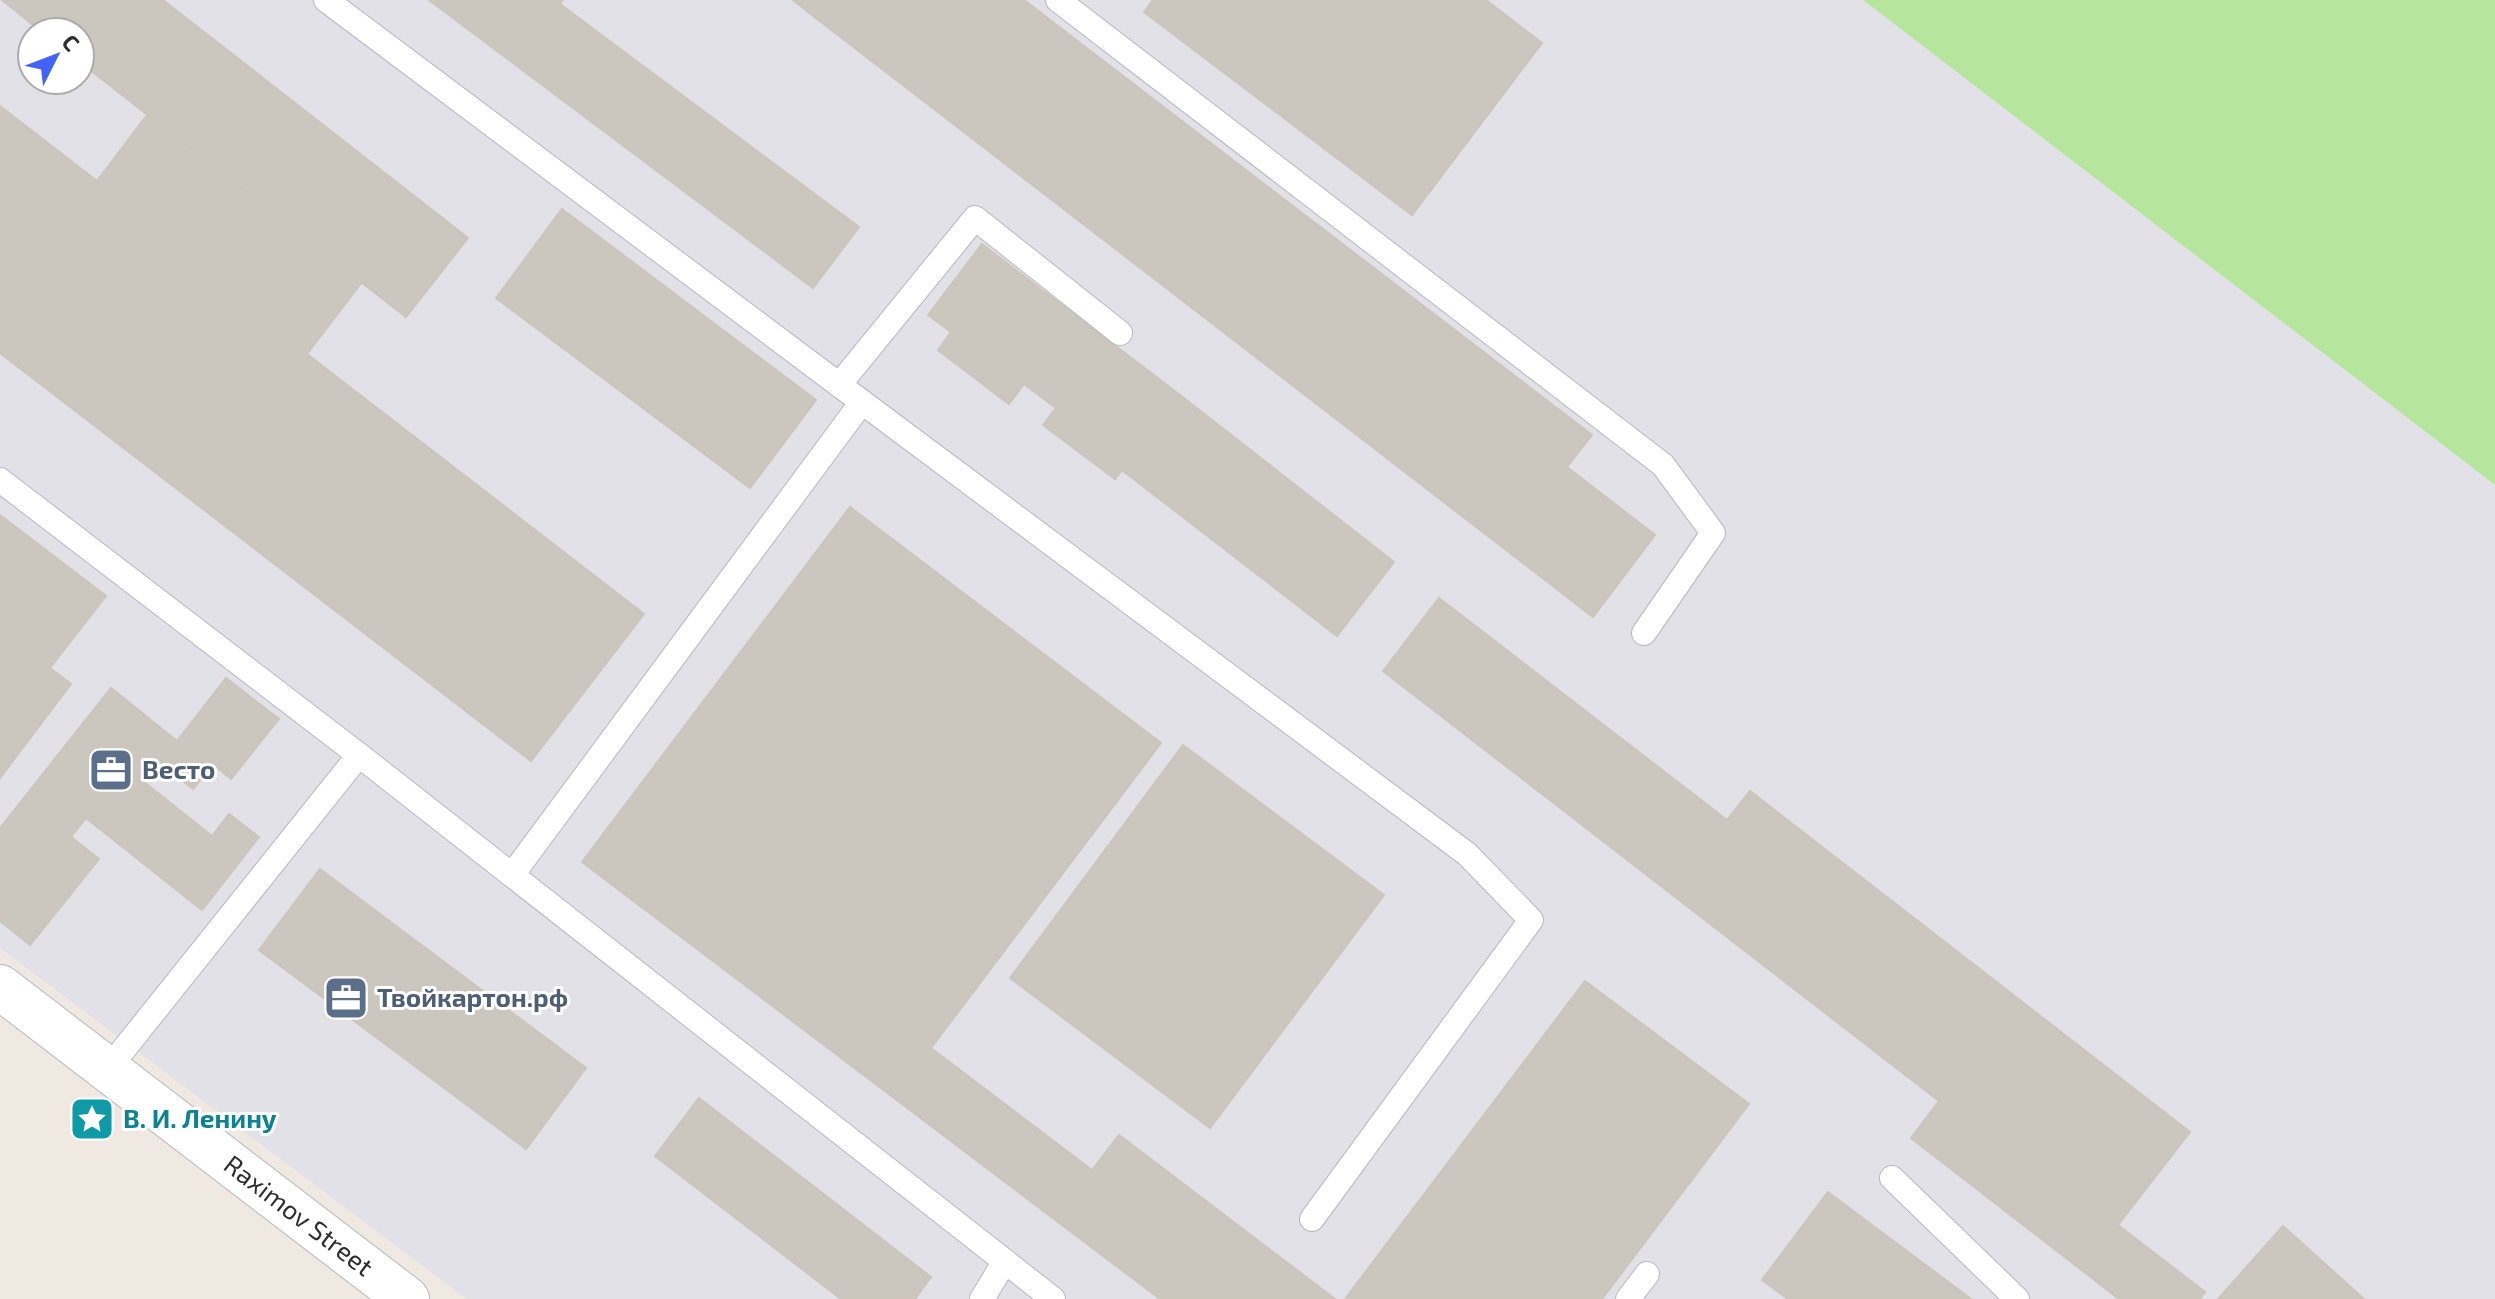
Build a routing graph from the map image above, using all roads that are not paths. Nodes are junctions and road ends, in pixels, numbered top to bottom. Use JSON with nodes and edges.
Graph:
{"nodes":[{"id":1,"x":326,"y":0,"type":"edge"},
{"id":2,"x":1058,"y":0,"type":"edge"},
{"id":3,"x":1120,"y":333,"type":"dead end"},
{"id":4,"x":839,"y":385,"type":"junction"},
{"id":5,"x":862,"y":402,"type":"junction"},
{"id":6,"x":0,"y":480,"type":"edge"},
{"id":7,"x":1644,"y":633,"type":"dead end"},
{"id":8,"x":359,"y":755,"type":"junction"},
{"id":9,"x":512,"y":875,"type":"junction"},
{"id":10,"x":0,"y":987,"type":"edge"},
{"id":11,"x":108,"y":1069,"type":"junction"},
{"id":12,"x":1892,"y":1178,"type":"dead end"},
{"id":13,"x":1312,"y":1219,"type":"dead end"},
{"id":14,"x":1005,"y":1261,"type":"junction"},
{"id":15,"x":1647,"y":1274,"type":"dead end"},
{"id":16,"x":407,"y":1299,"type":"edge"},
{"id":17,"x":982,"y":1299,"type":"edge"},
{"id":18,"x":1053,"y":1299,"type":"edge"},
{"id":19,"x":1628,"y":1299,"type":"edge"},
{"id":20,"x":2017,"y":1299,"type":"edge"}],
"edges":[{"from":1,"to":4,"type":"lane"},
{"from":2,"to":7,"type":"lane"},
{"from":3,"to":4,"type":"lane"},
{"from":4,"to":5,"type":"lane"},
{"from":5,"to":9,"type":"lane"},
{"from":5,"to":13,"type":"lane"},
{"from":6,"to":8,"type":"lane"},
{"from":8,"to":9,"type":"lane"},
{"from":8,"to":11,"type":"lane"},
{"from":9,"to":14,"type":"lane"},
{"from":10,"to":11,"type":"street","name":"Raximov Street"},
{"from":11,"to":16,"type":"street","name":"Raximov Street"},
{"from":12,"to":20,"type":"lane"},
{"from":14,"to":17,"type":"lane"},
{"from":14,"to":18,"type":"lane"},
{"from":15,"to":19,"type":"lane"}]}
